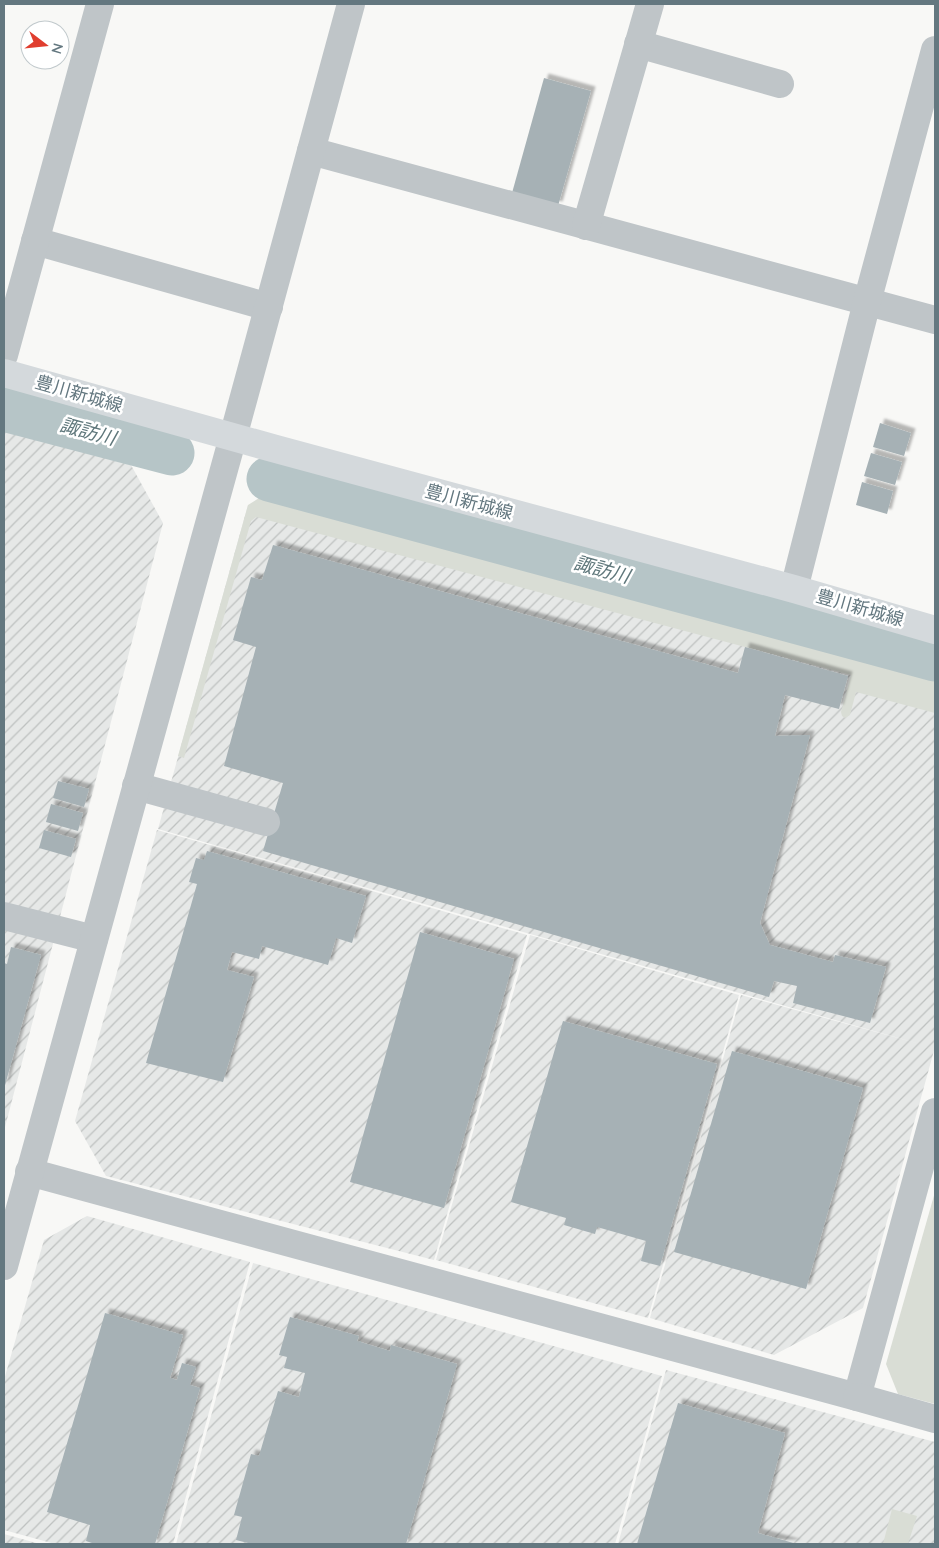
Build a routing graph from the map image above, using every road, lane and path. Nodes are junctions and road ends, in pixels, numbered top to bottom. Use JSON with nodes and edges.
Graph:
{"nodes":[{"id":1,"x":100,"y":4,"type":"edge"},
{"id":2,"x":351,"y":4,"type":"edge"},
{"id":3,"x":650,"y":4,"type":"edge"},
{"id":4,"x":638,"y":44,"type":"junction"},
{"id":5,"x":935,"y":50,"type":"edge"},
{"id":6,"x":780,"y":84,"type":"dead end"},
{"id":7,"x":311,"y":151,"type":"junction"},
{"id":8,"x":586,"y":226,"type":"junction"},
{"id":9,"x":35,"y":241,"type":"junction"},
{"id":10,"x":867,"y":302,"type":"junction"},
{"id":11,"x":269,"y":307,"type":"junction"},
{"id":12,"x":935,"y":320,"type":"edge"},
{"id":13,"x":4,"y":355,"type":"edge"},
{"id":14,"x":4,"y":373,"type":"edge"},
{"id":15,"x":233,"y":437,"type":"junction"},
{"id":16,"x":794,"y":589,"type":"junction"},
{"id":17,"x":935,"y":630,"type":"edge"},
{"id":18,"x":136,"y":786,"type":"junction"},
{"id":19,"x":266,"y":822,"type":"dead end"},
{"id":20,"x":4,"y":916,"type":"edge"},
{"id":21,"x":94,"y":939,"type":"junction"},
{"id":22,"x":935,"y":1112,"type":"edge"},
{"id":23,"x":28,"y":1172,"type":"junction"},
{"id":24,"x":4,"y":1266,"type":"edge"},
{"id":25,"x":857,"y":1397,"type":"junction"},
{"id":26,"x":935,"y":1419,"type":"edge"}],
"edges":[{"from":1,"to":9,"type":"street"},
{"from":2,"to":7,"type":"street"},
{"from":3,"to":4,"type":"street"},
{"from":4,"to":6,"type":"street"},
{"from":4,"to":8,"type":"street"},
{"from":5,"to":10,"type":"street"},
{"from":7,"to":8,"type":"street"},
{"from":7,"to":11,"type":"street"},
{"from":8,"to":10,"type":"street"},
{"from":9,"to":11,"type":"street"},
{"from":9,"to":13,"type":"street"},
{"from":10,"to":12,"type":"street"},
{"from":10,"to":16,"type":"street"},
{"from":11,"to":15,"type":"street"},
{"from":14,"to":15,"type":"main road","name":"豊川新城線"},
{"from":15,"to":16,"type":"main road","name":"豊川新城線"},
{"from":15,"to":18,"type":"street"},
{"from":16,"to":17,"type":"main road","name":"豊川新城線"},
{"from":18,"to":19,"type":"street"},
{"from":18,"to":21,"type":"street"},
{"from":20,"to":21,"type":"street"},
{"from":21,"to":23,"type":"street"},
{"from":22,"to":25,"type":"street"},
{"from":23,"to":24,"type":"street"},
{"from":23,"to":25,"type":"street"},
{"from":25,"to":26,"type":"street"}]}
